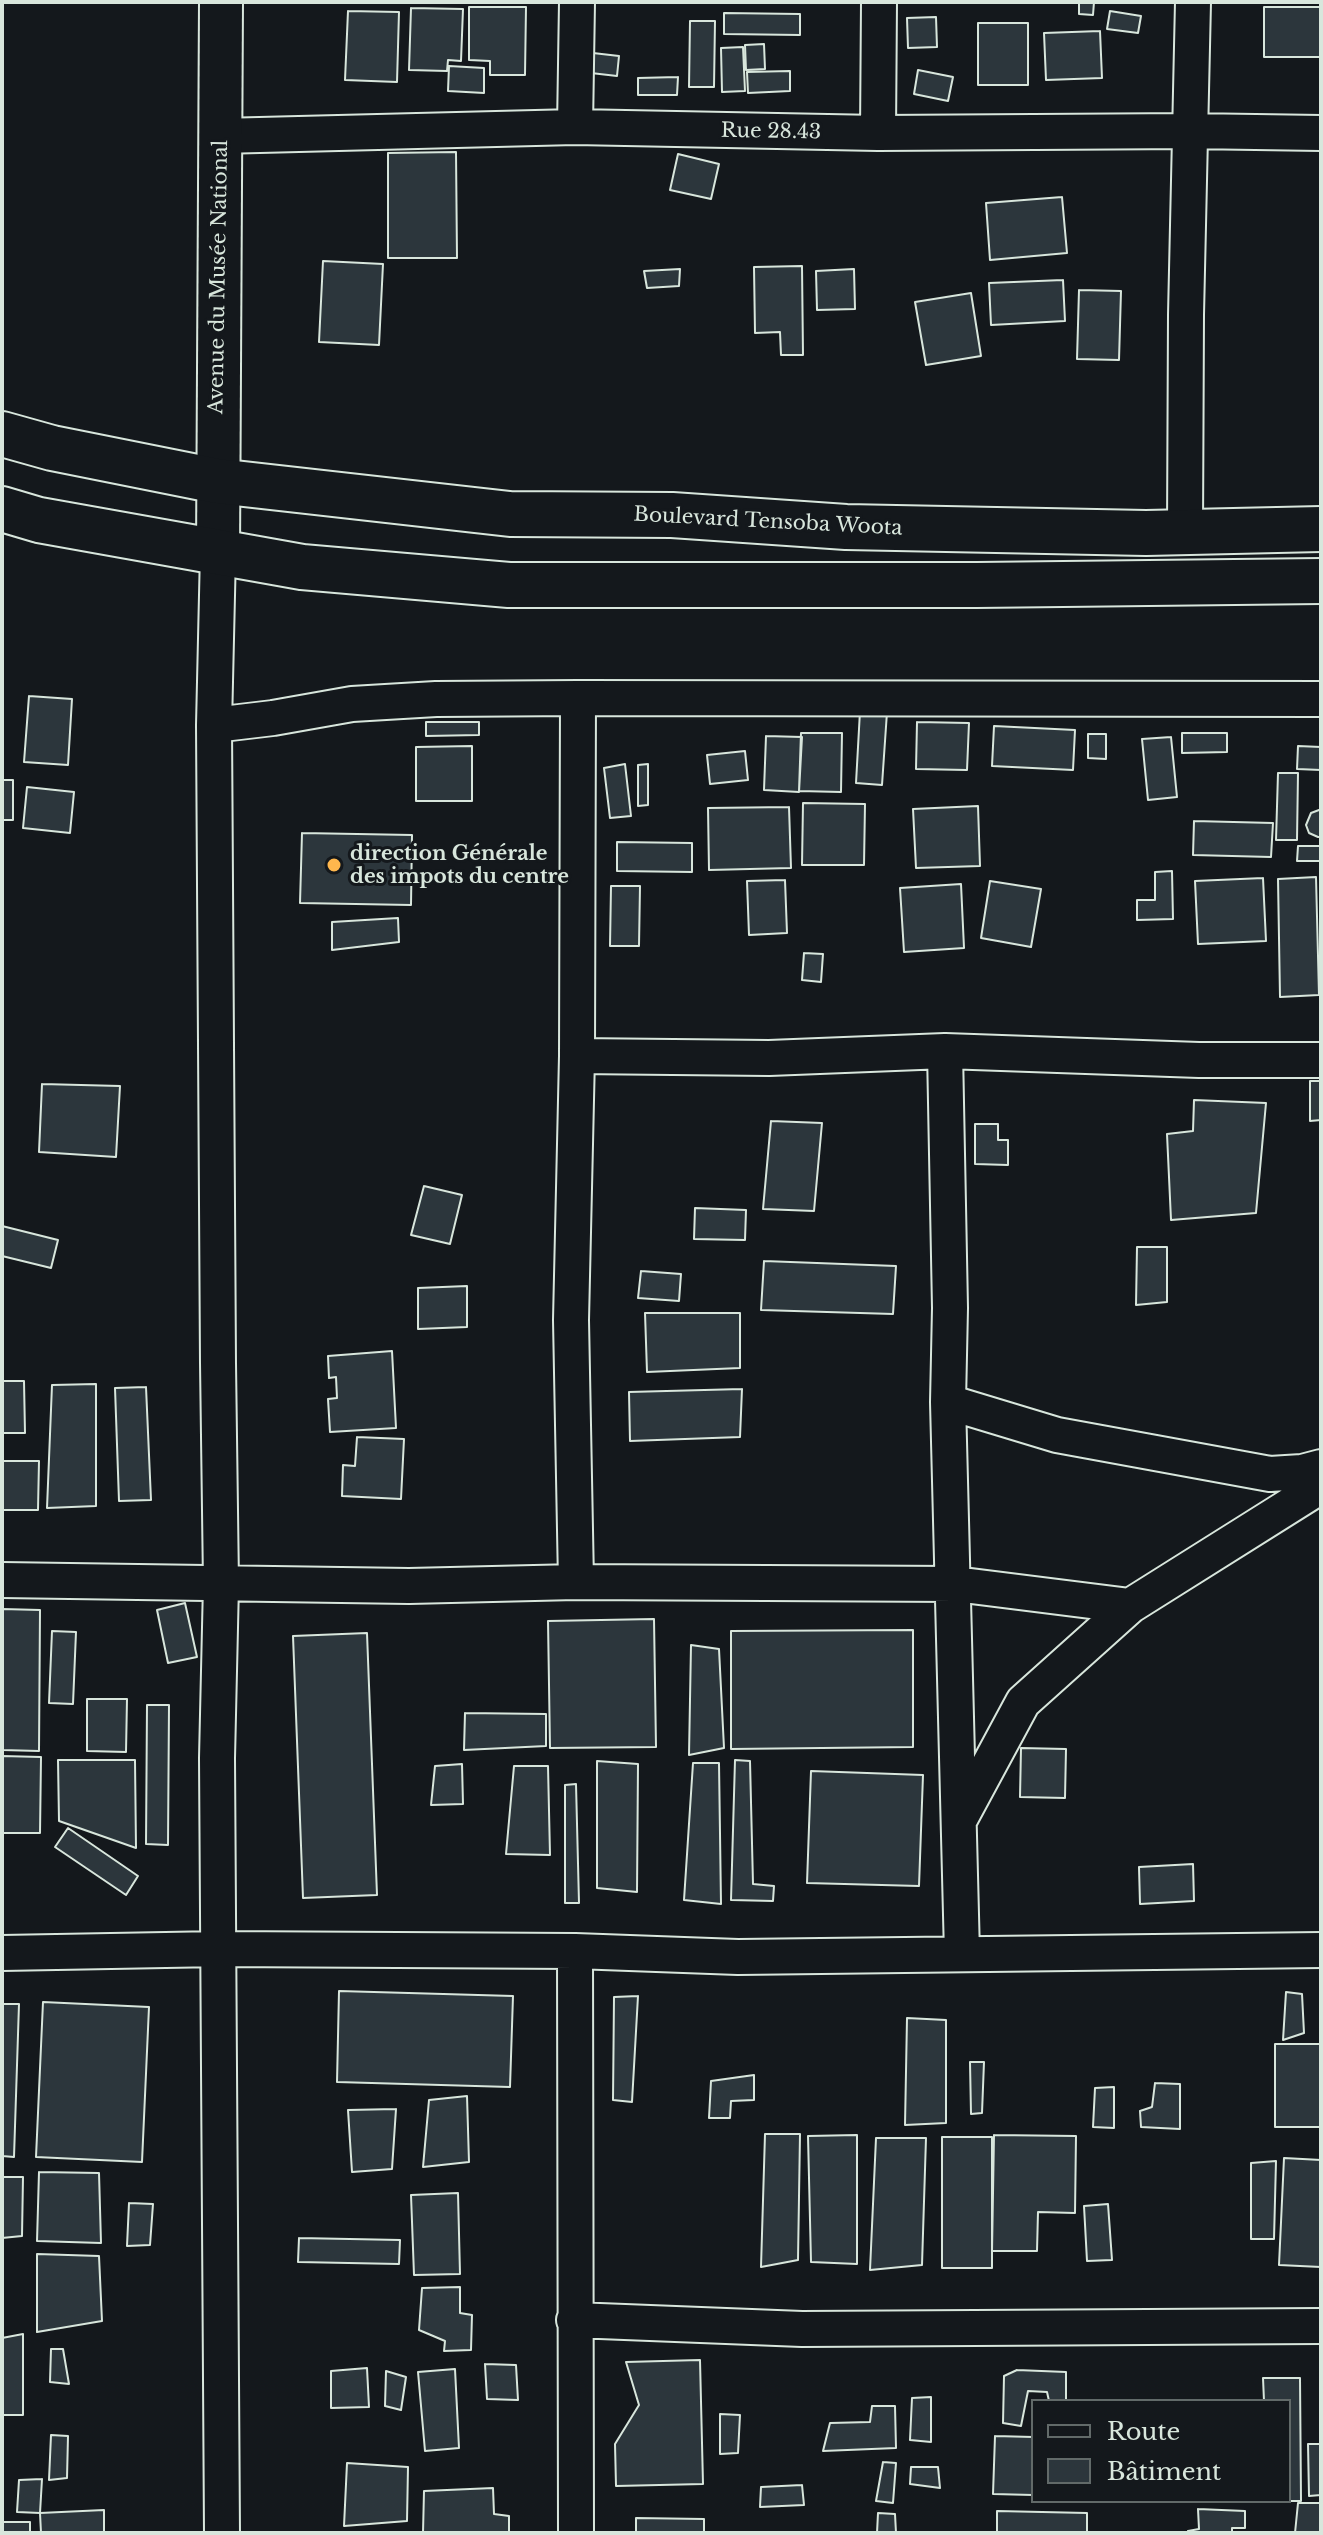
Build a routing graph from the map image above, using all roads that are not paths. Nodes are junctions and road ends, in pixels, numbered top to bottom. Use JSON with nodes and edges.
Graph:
{"nodes":[{"id":1,"x":221,"y":2,"type":"edge"},
{"id":2,"x":577,"y":2,"type":"edge"},
{"id":3,"x":879,"y":2,"type":"edge"},
{"id":4,"x":1193,"y":2,"type":"edge"},
{"id":5,"x":575,"y":127,"type":"junction"},
{"id":6,"x":1190,"y":131,"type":"junction"},
{"id":7,"x":878,"y":133,"type":"junction"},
{"id":8,"x":1321,"y":133,"type":"edge"},
{"id":9,"x":220,"y":136,"type":"junction"},
{"id":10,"x":2,"y":434,"type":"edge"},
{"id":11,"x":217,"y":481,"type":"junction"},
{"id":12,"x":2,"y":509,"type":"edge"},
{"id":13,"x":1321,"y":529,"type":"edge"},
{"id":14,"x":1185,"y":530,"type":"junction"},
{"id":15,"x":218,"y":552,"type":"junction"},
{"id":16,"x":1321,"y":581,"type":"edge"},
{"id":17,"x":578,"y":698,"type":"junction"},
{"id":18,"x":1321,"y":699,"type":"edge"},
{"id":19,"x":214,"y":725,"type":"junction"},
{"id":20,"x":945,"y":1051,"type":"junction"},
{"id":21,"x":577,"y":1056,"type":"junction"},
{"id":22,"x":1321,"y":1060,"type":"edge"},
{"id":23,"x":948,"y":1402,"type":"junction"},
{"id":24,"x":1321,"y":1467,"type":"edge"},
{"id":25,"x":1321,"y":1486,"type":"edge"},
{"id":26,"x":2,"y":1580,"type":"edge"},
{"id":27,"x":576,"y":1582,"type":"junction"},
{"id":28,"x":221,"y":1584,"type":"junction"},
{"id":29,"x":955,"y":1584,"type":"junction"},
{"id":30,"x":1130,"y":1606,"type":"junction"},
{"id":31,"x":959,"y":1819,"type":"junction"},
{"id":32,"x":220,"y":1949,"type":"junction"},
{"id":33,"x":1321,"y":1950,"type":"edge"},
{"id":34,"x":575,"y":1951,"type":"junction"},
{"id":35,"x":2,"y":1953,"type":"edge"},
{"id":36,"x":962,"y":1954,"type":"junction"},
{"id":37,"x":574,"y":2320,"type":"junction"},
{"id":38,"x":1321,"y":2326,"type":"edge"},
{"id":39,"x":222,"y":2533,"type":"edge"},
{"id":40,"x":576,"y":2533,"type":"edge"}],
"edges":[{"from":1,"to":9,"type":"street","name":"Avenue du Musée National"},
{"from":2,"to":5,"type":"street"},
{"from":3,"to":7,"type":"street"},
{"from":4,"to":6,"type":"street"},
{"from":5,"to":7,"type":"street","name":"Rue 28.43"},
{"from":5,"to":9,"type":"street","name":"Rue 28.43"},
{"from":6,"to":7,"type":"street","name":"Rue 28.43"},
{"from":6,"to":8,"type":"street","name":"Rue 28.43"},
{"from":6,"to":14,"type":"street"},
{"from":9,"to":11,"type":"street","name":"Avenue du Musée National"},
{"from":10,"to":11,"type":"main road","name":"Boulevard Tensoba Woota"},
{"from":11,"to":14,"type":"main road","name":"Boulevard Tensoba Woota"},
{"from":11,"to":15,"type":"street","name":"Avenue du Musée National"},
{"from":12,"to":15,"type":"main road"},
{"from":13,"to":14,"type":"main road","name":"Boulevard Tensoba Woota"},
{"from":15,"to":16,"type":"main road"},
{"from":15,"to":19,"type":"street"},
{"from":17,"to":18,"type":"street"},
{"from":17,"to":19,"type":"street"},
{"from":17,"to":21,"type":"street"},
{"from":19,"to":28,"type":"street"},
{"from":20,"to":21,"type":"street"},
{"from":20,"to":22,"type":"street"},
{"from":20,"to":23,"type":"street"},
{"from":21,"to":27,"type":"street"},
{"from":23,"to":24,"type":"street"},
{"from":23,"to":29,"type":"street"},
{"from":25,"to":30,"type":"street"},
{"from":26,"to":28,"type":"street"},
{"from":27,"to":28,"type":"street"},
{"from":27,"to":29,"type":"street"},
{"from":28,"to":32,"type":"street"},
{"from":29,"to":30,"type":"street"},
{"from":29,"to":31,"type":"street"},
{"from":30,"to":31,"type":"street"},
{"from":31,"to":36,"type":"street"},
{"from":32,"to":34,"type":"street"},
{"from":32,"to":35,"type":"street"},
{"from":32,"to":39,"type":"street"},
{"from":33,"to":36,"type":"street"},
{"from":34,"to":36,"type":"street"},
{"from":34,"to":37,"type":"street"},
{"from":37,"to":38,"type":"street"},
{"from":37,"to":40,"type":"street"}]}
